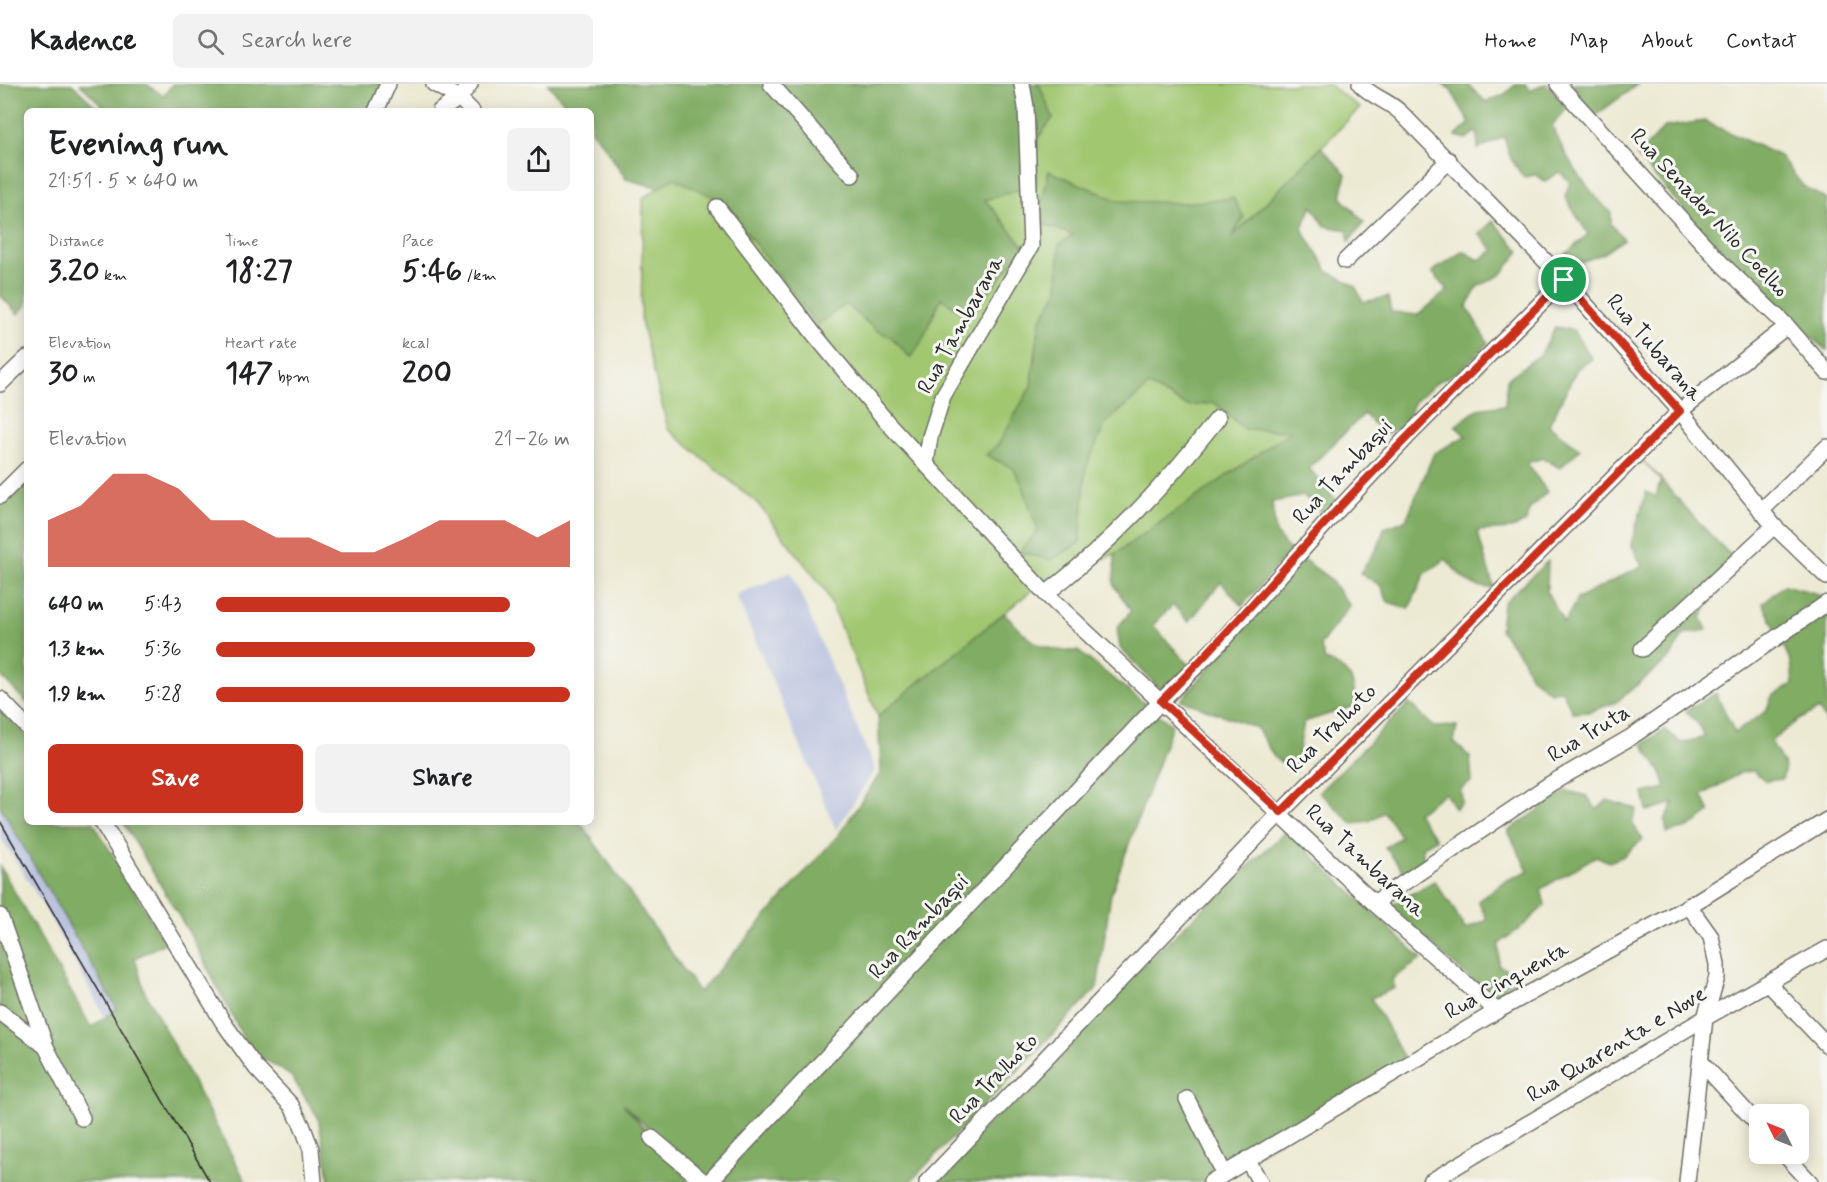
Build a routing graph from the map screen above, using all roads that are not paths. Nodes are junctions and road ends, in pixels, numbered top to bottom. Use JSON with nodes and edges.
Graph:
{"nodes":[{"id":1,"x":388,"y":84,"type":"edge"},
{"id":2,"x":434,"y":84,"type":"edge"},
{"id":3,"x":470,"y":84,"type":"edge"},
{"id":4,"x":771,"y":84,"type":"edge"},
{"id":5,"x":1022,"y":84,"type":"edge"},
{"id":6,"x":1360,"y":84,"type":"edge"},
{"id":7,"x":1558,"y":84,"type":"edge"},
{"id":8,"x":459,"y":98,"type":"junction"},
{"id":9,"x":377,"y":108,"type":"edge"},
{"id":10,"x":444,"y":108,"type":"edge"},
{"id":11,"x":469,"y":108,"type":"edge"},
{"id":12,"x":1449,"y":160,"type":"junction"},
{"id":13,"x":852,"y":175,"type":"dead end"},
{"id":14,"x":717,"y":207,"type":"dead end"},
{"id":15,"x":1345,"y":261,"type":"dead end"},
{"id":16,"x":1564,"y":280,"type":"junction"},
{"id":17,"x":1786,"y":326,"type":"junction"},
{"id":18,"x":24,"y":361,"type":"edge"},
{"id":19,"x":1827,"y":372,"type":"edge"},
{"id":20,"x":0,"y":384,"type":"edge"},
{"id":21,"x":1680,"y":411,"type":"junction"},
{"id":22,"x":1218,"y":418,"type":"dead end"},
{"id":23,"x":1827,"y":447,"type":"edge"},
{"id":24,"x":926,"y":463,"type":"junction"},
{"id":25,"x":24,"y":472,"type":"edge"},
{"id":26,"x":0,"y":496,"type":"edge"},
{"id":27,"x":1761,"y":511,"type":"junction"},
{"id":28,"x":1774,"y":526,"type":"junction"},
{"id":29,"x":1820,"y":559,"type":"edge"},
{"id":30,"x":1827,"y":578,"type":"edge"},
{"id":31,"x":1046,"y":594,"type":"junction"},
{"id":32,"x":1827,"y":603,"type":"edge"},
{"id":33,"x":1642,"y":649,"type":"dead end"},
{"id":34,"x":0,"y":699,"type":"edge"},
{"id":35,"x":1161,"y":701,"type":"junction"},
{"id":36,"x":24,"y":724,"type":"edge"},
{"id":37,"x":1281,"y":812,"type":"junction"},
{"id":38,"x":1827,"y":820,"type":"edge"},
{"id":39,"x":104,"y":825,"type":"edge"},
{"id":40,"x":1374,"y":903,"type":"junction"},
{"id":41,"x":1689,"y":906,"type":"junction"},
{"id":42,"x":0,"y":916,"type":"edge"},
{"id":43,"x":1827,"y":949,"type":"edge"},
{"id":44,"x":1768,"y":983,"type":"junction"},
{"id":45,"x":1497,"y":1011,"type":"junction"},
{"id":46,"x":0,"y":1012,"type":"edge"},
{"id":47,"x":1705,"y":1018,"type":"junction"},
{"id":48,"x":1827,"y":1045,"type":"edge"},
{"id":49,"x":46,"y":1047,"type":"junction"},
{"id":50,"x":1701,"y":1062,"type":"junction"},
{"id":51,"x":1187,"y":1099,"type":"dead end"},
{"id":52,"x":1749,"y":1115,"type":"edge"},
{"id":53,"x":82,"y":1118,"type":"dead end"},
{"id":54,"x":652,"y":1138,"type":"dead end"},
{"id":55,"x":1247,"y":1159,"type":"junction"},
{"id":56,"x":1793,"y":1164,"type":"edge"},
{"id":57,"x":1224,"y":1173,"type":"junction"},
{"id":58,"x":314,"y":1182,"type":"edge"},
{"id":59,"x":704,"y":1182,"type":"edge"},
{"id":60,"x":709,"y":1182,"type":"edge"},
{"id":61,"x":927,"y":1182,"type":"edge"},
{"id":62,"x":1210,"y":1182,"type":"edge"},
{"id":63,"x":1260,"y":1182,"type":"edge"},
{"id":64,"x":1430,"y":1182,"type":"edge"},
{"id":65,"x":1687,"y":1182,"type":"edge"},
{"id":66,"x":1810,"y":1182,"type":"edge"}],
"edges":[{"from":1,"to":9,"type":"street"},
{"from":2,"to":8,"type":"street"},
{"from":3,"to":8,"type":"street"},
{"from":4,"to":13,"type":"street"},
{"from":5,"to":24,"type":"street","name":"Rua Tambarana"},
{"from":6,"to":12,"type":"street","name":"Rua Tubarana"},
{"from":7,"to":17,"type":"street","name":"Rua Senador Nilo Coelho"},
{"from":8,"to":10,"type":"street"},
{"from":8,"to":11,"type":"street"},
{"from":12,"to":15,"type":"street"},
{"from":12,"to":16,"type":"street","name":"Rua Tubarana"},
{"from":14,"to":24,"type":"street","name":"Rua Tambarana"},
{"from":16,"to":21,"type":"street","name":"Rua Tubarana"},
{"from":16,"to":35,"type":"street","name":"Rua Tambaqui"},
{"from":17,"to":19,"type":"street","name":"Rua Senador Nilo Coelho"},
{"from":17,"to":21,"type":"street","name":"Rua Tralhoto"},
{"from":18,"to":20,"type":"street"},
{"from":21,"to":27,"type":"street","name":"Rua Tubarana"},
{"from":21,"to":37,"type":"street","name":"Rua Tralhoto"},
{"from":22,"to":31,"type":"street"},
{"from":23,"to":27,"type":"street"},
{"from":24,"to":31,"type":"street","name":"Rua Tambarana"},
{"from":25,"to":26,"type":"street"},
{"from":27,"to":28,"type":"street","name":"Rua Tubarana"},
{"from":28,"to":29,"type":"street","name":"Rua Tubarana"},
{"from":28,"to":33,"type":"street"},
{"from":29,"to":30,"type":"street","name":"Rua Tubarana"},
{"from":31,"to":35,"type":"street","name":"Rua Tambarana"},
{"from":32,"to":40,"type":"street","name":"Rua Truta"},
{"from":34,"to":36,"type":"street"},
{"from":35,"to":37,"type":"street","name":"Rua Tambarana"},
{"from":35,"to":60,"type":"street","name":"Rua Rambaqui"},
{"from":37,"to":40,"type":"street","name":"Rua Tambarana"},
{"from":37,"to":61,"type":"street","name":"Rua Tralhoto"},
{"from":38,"to":41,"type":"street","name":"Rua Cinquenta"},
{"from":39,"to":58,"type":"street"},
{"from":40,"to":45,"type":"street","name":"Rua Tambarana"},
{"from":41,"to":45,"type":"street","name":"Rua Cinquenta"},
{"from":41,"to":47,"type":"street"},
{"from":42,"to":49,"type":"street"},
{"from":43,"to":44,"type":"street","name":"Rua Quarenta e Nove"},
{"from":44,"to":47,"type":"street","name":"Rua Quarenta e Nove"},
{"from":44,"to":48,"type":"street"},
{"from":45,"to":55,"type":"street","name":"Rua Cinquenta"},
{"from":46,"to":49,"type":"street"},
{"from":47,"to":50,"type":"street"},
{"from":47,"to":64,"type":"street","name":"Rua Quarenta e Nove"},
{"from":49,"to":53,"type":"street"},
{"from":50,"to":52,"type":"street"},
{"from":50,"to":65,"type":"street"},
{"from":51,"to":57,"type":"street"},
{"from":54,"to":59,"type":"street"},
{"from":55,"to":57,"type":"street","name":"Rua Cinquenta"},
{"from":55,"to":63,"type":"street"},
{"from":56,"to":66,"type":"street"},
{"from":57,"to":62,"type":"street","name":"Rua Cinquenta"}]}
